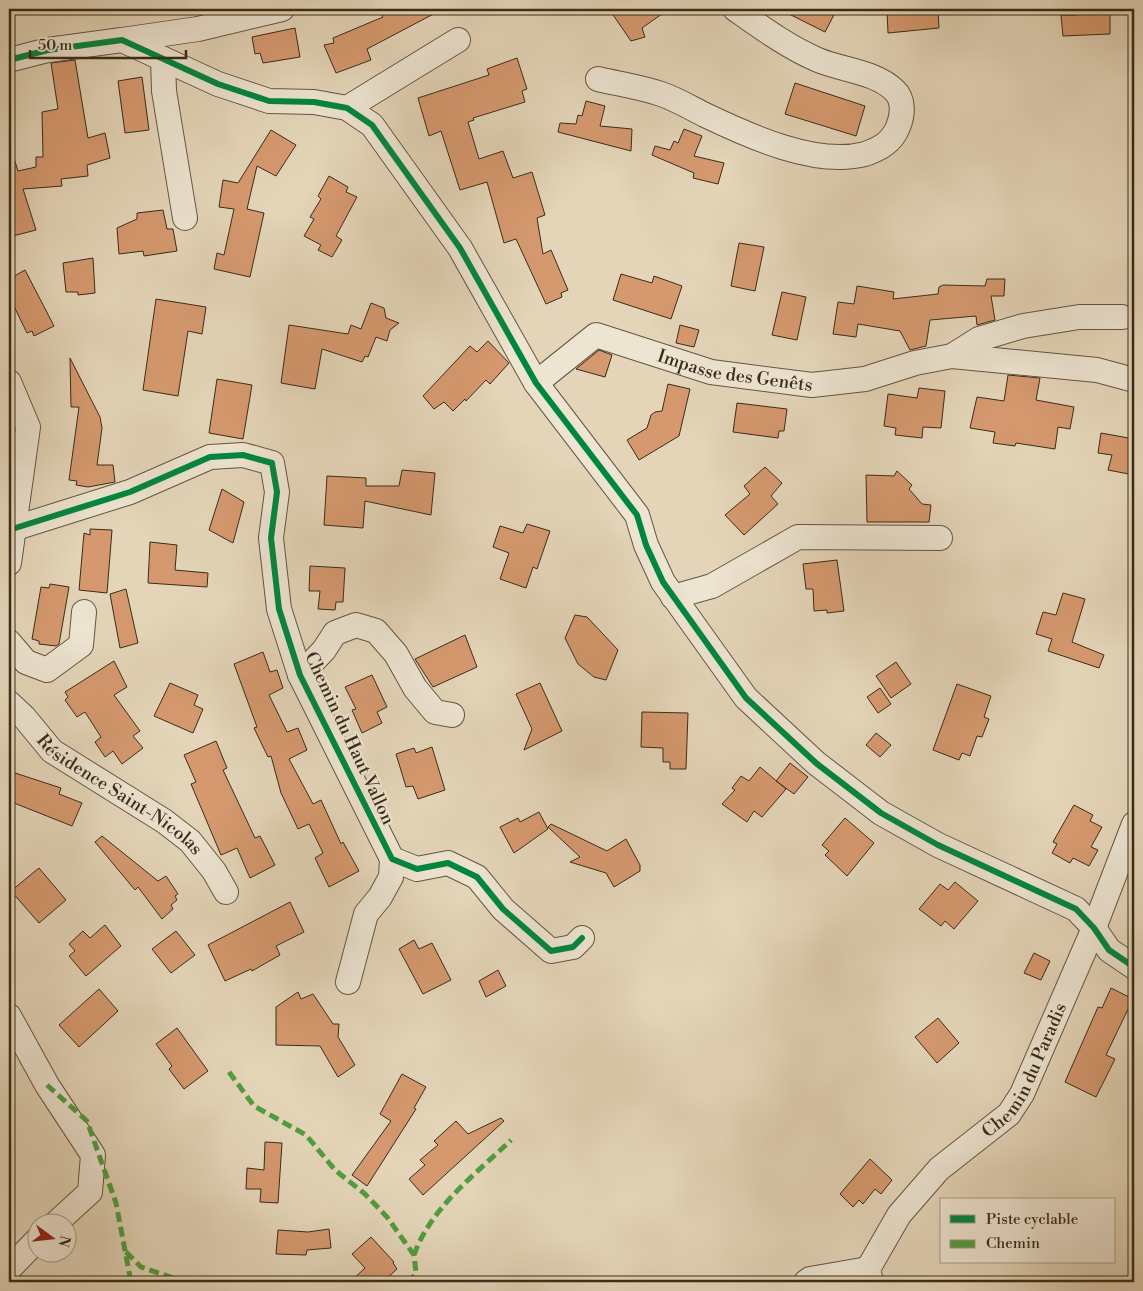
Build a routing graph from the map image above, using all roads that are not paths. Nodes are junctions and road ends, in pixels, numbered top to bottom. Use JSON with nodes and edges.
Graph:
{"nodes":[{"id":1,"x":282,"y":9,"type":"edge"},
{"id":2,"x":734,"y":9,"type":"edge"},
{"id":3,"x":122,"y":40,"type":"junction"},
{"id":4,"x":458,"y":40,"type":"dead end"},
{"id":5,"x":163,"y":59,"type":"junction"},
{"id":6,"x":9,"y":60,"type":"edge"},
{"id":7,"x":598,"y":79,"type":"dead end"},
{"id":8,"x":347,"y":108,"type":"junction"},
{"id":9,"x":186,"y":218,"type":"dead end"},
{"id":10,"x":1122,"y":317,"type":"dead end"},
{"id":11,"x":952,"y":356,"type":"junction"},
{"id":12,"x":1134,"y":380,"type":"edge"},
{"id":13,"x":9,"y":382,"type":"edge"},
{"id":14,"x":536,"y":383,"type":"junction"},
{"id":15,"x":11,"y":530,"type":"edge"},
{"id":16,"x":940,"y":538,"type":"dead end"},
{"id":17,"x":9,"y":563,"type":"edge"},
{"id":18,"x":673,"y":596,"type":"junction"},
{"id":19,"x":84,"y":612,"type":"dead end"},
{"id":20,"x":9,"y":642,"type":"edge"},
{"id":21,"x":300,"y":675,"type":"junction"},
{"id":22,"x":9,"y":703,"type":"edge"},
{"id":23,"x":452,"y":715,"type":"dead end"},
{"id":24,"x":1134,"y":824,"type":"edge"},
{"id":25,"x":392,"y":859,"type":"junction"},
{"id":26,"x":226,"y":892,"type":"dead end"},
{"id":27,"x":1094,"y":928,"type":"junction"},
{"id":28,"x":582,"y":938,"type":"dead end"},
{"id":29,"x":1134,"y":967,"type":"edge"},
{"id":30,"x":348,"y":982,"type":"dead end"},
{"id":31,"x":9,"y":1016,"type":"edge"},
{"id":32,"x":66,"y":1214,"type":"edge"},
{"id":33,"x":28,"y":1249,"type":"edge"},
{"id":34,"x":9,"y":1269,"type":"edge"},
{"id":35,"x":870,"y":1276,"type":"edge"},
{"id":36,"x":806,"y":1282,"type":"edge"}],
"edges":[{"from":1,"to":3,"type":"street"},
{"from":2,"to":7,"type":"street"},
{"from":3,"to":5,"type":"street"},
{"from":3,"to":6,"type":"street"},
{"from":4,"to":8,"type":"street"},
{"from":5,"to":8,"type":"street"},
{"from":5,"to":9,"type":"street"},
{"from":8,"to":14,"type":"street"},
{"from":10,"to":11,"type":"street","name":"Impasse des Genêts"},
{"from":11,"to":12,"type":"street","name":"Impasse des Genêts"},
{"from":11,"to":14,"type":"street","name":"Impasse des Genêts"},
{"from":13,"to":15,"type":"street"},
{"from":14,"to":18,"type":"street"},
{"from":15,"to":17,"type":"street"},
{"from":15,"to":21,"type":"street","name":"Chemin du Haut Vallon"},
{"from":16,"to":18,"type":"street"},
{"from":18,"to":27,"type":"street"},
{"from":19,"to":20,"type":"street"},
{"from":21,"to":23,"type":"street","name":"Chemin du Haut Vallon"},
{"from":21,"to":25,"type":"street","name":"Chemin du Haut Vallon"},
{"from":22,"to":26,"type":"street","name":"Résidence Saint-Nicolas"},
{"from":24,"to":27,"type":"street","name":"Chemin du Paradis"},
{"from":25,"to":28,"type":"street"},
{"from":25,"to":30,"type":"street"},
{"from":27,"to":29,"type":"street"},
{"from":27,"to":35,"type":"street","name":"Chemin du Paradis"},
{"from":31,"to":32,"type":"street"},
{"from":33,"to":34,"type":"street"},
{"from":35,"to":36,"type":"street"}]}
